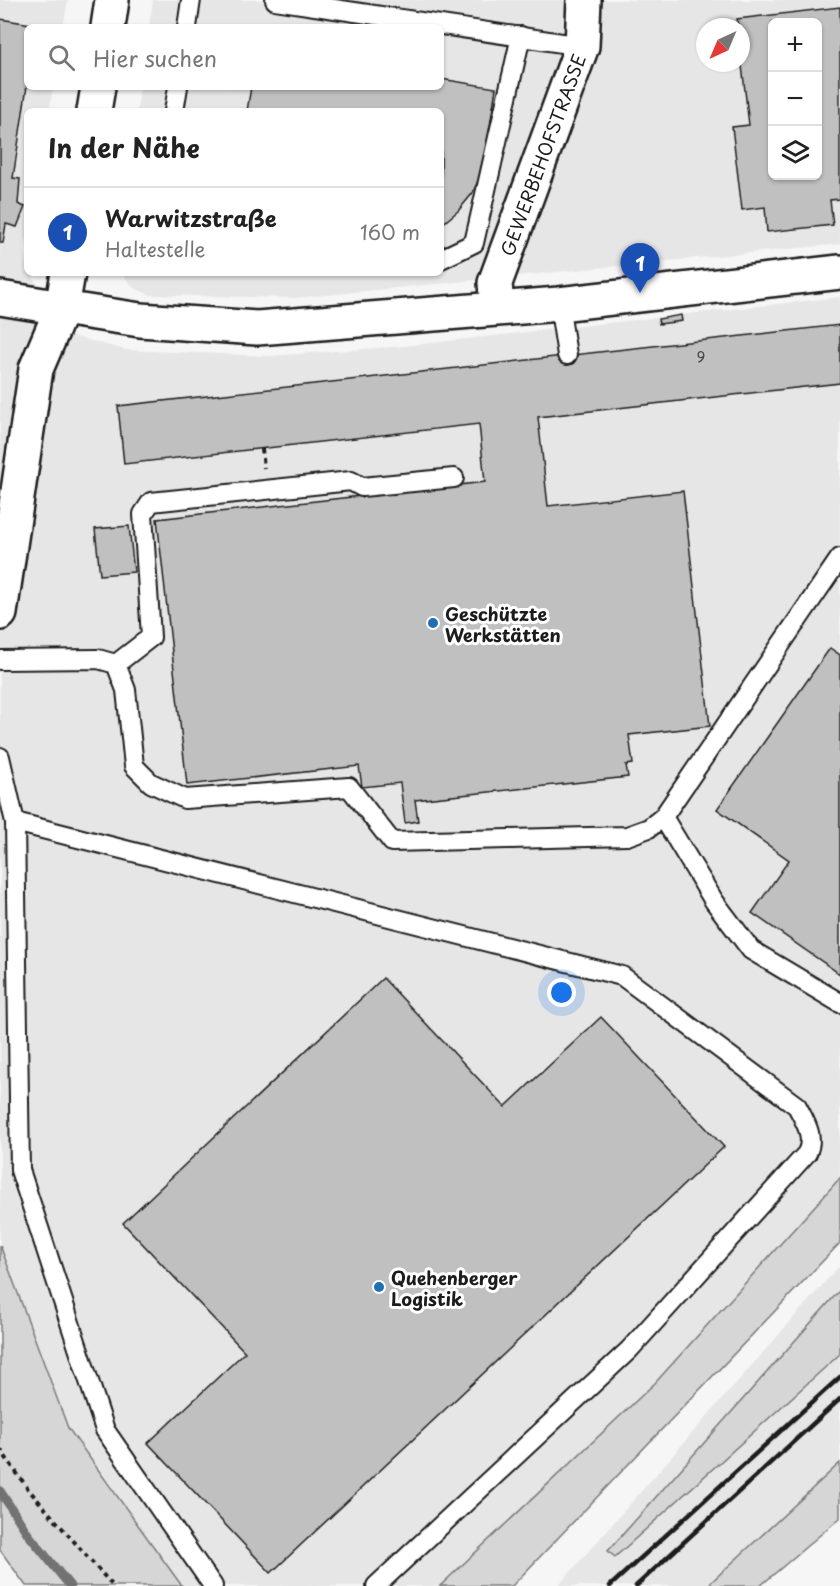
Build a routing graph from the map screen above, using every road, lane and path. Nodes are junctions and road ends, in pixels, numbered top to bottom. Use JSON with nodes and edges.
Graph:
{"nodes":[{"id":1,"x":112,"y":0,"type":"edge"},
{"id":2,"x":190,"y":0,"type":"edge"},
{"id":3,"x":274,"y":0,"type":"edge"},
{"id":4,"x":584,"y":0,"type":"edge"},
{"id":5,"x":108,"y":24,"type":"edge"},
{"id":6,"x":186,"y":24,"type":"edge"},
{"id":7,"x":439,"y":24,"type":"edge"},
{"id":8,"x":444,"y":25,"type":"edge"},
{"id":9,"x":521,"y":36,"type":"junction"},
{"id":10,"x":582,"y":46,"type":"junction"},
{"id":11,"x":98,"y":90,"type":"edge"},
{"id":12,"x":178,"y":90,"type":"edge"},
{"id":13,"x":94,"y":108,"type":"edge"},
{"id":14,"x":174,"y":108,"type":"edge"},
{"id":15,"x":444,"y":258,"type":"edge"},
{"id":16,"x":840,"y":272,"type":"edge"},
{"id":17,"x":67,"y":276,"type":"edge"},
{"id":18,"x":0,"y":298,"type":"edge"},
{"id":19,"x":559,"y":304,"type":"junction"},
{"id":20,"x":62,"y":308,"type":"junction"},
{"id":21,"x":496,"y":308,"type":"junction"},
{"id":22,"x":567,"y":355,"type":"dead end"},
{"id":23,"x":454,"y":478,"type":"dead end"},
{"id":24,"x":840,"y":558,"type":"edge"},
{"id":25,"x":0,"y":613,"type":"edge"},
{"id":26,"x":0,"y":660,"type":"edge"},
{"id":27,"x":116,"y":664,"type":"junction"},
{"id":28,"x":0,"y":757,"type":"edge"},
{"id":29,"x":663,"y":817,"type":"junction"},
{"id":30,"x":15,"y":822,"type":"junction"},
{"id":31,"x":840,"y":1003,"type":"edge"},
{"id":32,"x":0,"y":1449,"type":"edge"},
{"id":33,"x":113,"y":1586,"type":"edge"},
{"id":34,"x":213,"y":1586,"type":"edge"},
{"id":35,"x":376,"y":1586,"type":"edge"}],
"edges":[{"from":1,"to":5,"type":"street"},
{"from":2,"to":6,"type":"lane"},
{"from":3,"to":7,"type":"lane"},
{"from":4,"to":10,"type":"street","name":"GEWERBEHOFSTRASSE"},
{"from":8,"to":9,"type":"lane"},
{"from":9,"to":10,"type":"lane"},
{"from":9,"to":15,"type":"lane"},
{"from":10,"to":21,"type":"street","name":"GEWERBEHOFSTRASSE"},
{"from":11,"to":13,"type":"street"},
{"from":12,"to":14,"type":"lane"},
{"from":16,"to":19,"type":"street"},
{"from":17,"to":20,"type":"street"},
{"from":18,"to":20,"type":"street"},
{"from":19,"to":21,"type":"street"},
{"from":19,"to":22,"type":"lane"},
{"from":20,"to":21,"type":"street"},
{"from":20,"to":25,"type":"street"},
{"from":23,"to":27,"type":"lane"},
{"from":24,"to":29,"type":"lane"},
{"from":26,"to":27,"type":"lane"},
{"from":27,"to":29,"type":"lane"},
{"from":28,"to":30,"type":"lane"},
{"from":29,"to":31,"type":"lane"},
{"from":30,"to":34,"type":"lane"},
{"from":30,"to":35,"type":"lane"},
{"from":32,"to":33,"type":"path"}]}
